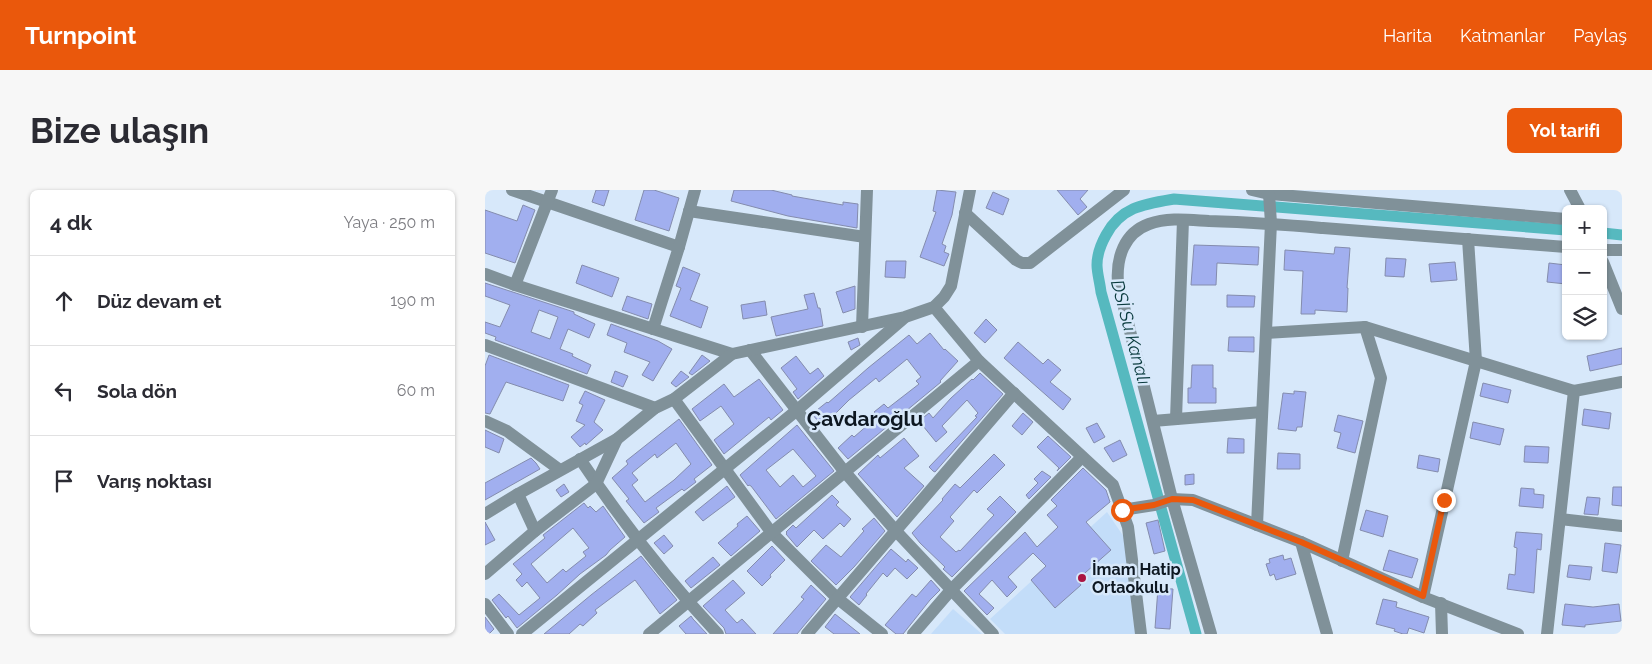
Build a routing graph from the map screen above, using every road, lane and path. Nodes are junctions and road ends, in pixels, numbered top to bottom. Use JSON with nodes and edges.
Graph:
{"nodes":[{"id":1,"x":512,"y":190,"type":"edge"},
{"id":2,"x":551,"y":190,"type":"edge"},
{"id":3,"x":695,"y":190,"type":"edge"},
{"id":4,"x":867,"y":190,"type":"edge"},
{"id":5,"x":970,"y":190,"type":"edge"},
{"id":6,"x":1123,"y":190,"type":"edge"},
{"id":7,"x":1252,"y":190,"type":"edge"},
{"id":8,"x":1570,"y":190,"type":"edge"},
{"id":9,"x":1267,"y":192,"type":"edge"},
{"id":10,"x":547,"y":203,"type":"junction"},
{"id":11,"x":1578,"y":205,"type":"edge"},
{"id":12,"x":689,"y":211,"type":"junction"},
{"id":13,"x":965,"y":213,"type":"junction"},
{"id":14,"x":1562,"y":219,"type":"edge"},
{"id":15,"x":1183,"y":220,"type":"junction"},
{"id":16,"x":1271,"y":223,"type":"junction"},
{"id":17,"x":865,"y":237,"type":"junction"},
{"id":18,"x":1468,"y":239,"type":"junction"},
{"id":19,"x":679,"y":247,"type":"junction"},
{"id":20,"x":1562,"y":247,"type":"edge"},
{"id":21,"x":1607,"y":250,"type":"edge"},
{"id":22,"x":1622,"y":250,"type":"edge"},
{"id":23,"x":1607,"y":272,"type":"edge"},
{"id":24,"x":485,"y":274,"type":"edge"},
{"id":25,"x":515,"y":285,"type":"junction"},
{"id":26,"x":934,"y":307,"type":"junction"},
{"id":27,"x":1622,"y":309,"type":"edge"},
{"id":28,"x":905,"y":317,"type":"junction"},
{"id":29,"x":862,"y":326,"type":"junction"},
{"id":30,"x":1365,"y":327,"type":"junction"},
{"id":31,"x":653,"y":329,"type":"junction"},
{"id":32,"x":1266,"y":333,"type":"junction"},
{"id":33,"x":485,"y":345,"type":"edge"},
{"id":34,"x":750,"y":350,"type":"junction"},
{"id":35,"x":732,"y":354,"type":"junction"},
{"id":36,"x":979,"y":360,"type":"junction"},
{"id":37,"x":1476,"y":360,"type":"junction"},
{"id":38,"x":1622,"y":382,"type":"edge"},
{"id":39,"x":1574,"y":391,"type":"junction"},
{"id":40,"x":1014,"y":394,"type":"junction"},
{"id":41,"x":674,"y":399,"type":"junction"},
{"id":42,"x":655,"y":408,"type":"junction"},
{"id":43,"x":796,"y":411,"type":"junction"},
{"id":44,"x":1263,"y":412,"type":"junction"},
{"id":45,"x":1176,"y":419,"type":"junction"},
{"id":46,"x":485,"y":421,"type":"edge"},
{"id":47,"x":1153,"y":421,"type":"junction"},
{"id":48,"x":617,"y":439,"type":"junction"},
{"id":49,"x":1082,"y":457,"type":"junction"},
{"id":50,"x":580,"y":459,"type":"junction"},
{"id":51,"x":725,"y":468,"type":"junction"},
{"id":52,"x":560,"y":470,"type":"junction"},
{"id":53,"x":844,"y":471,"type":"junction"},
{"id":54,"x":597,"y":484,"type":"junction"},
{"id":55,"x":518,"y":494,"type":"junction"},
{"id":56,"x":1172,"y":499,"type":"junction"},
{"id":57,"x":1122,"y":510,"type":"junction"},
{"id":58,"x":485,"y":514,"type":"edge"},
{"id":59,"x":1560,"y":519,"type":"junction"},
{"id":60,"x":1257,"y":525,"type":"junction"},
{"id":61,"x":1622,"y":526,"type":"edge"},
{"id":62,"x":535,"y":530,"type":"junction"},
{"id":63,"x":895,"y":530,"type":"junction"},
{"id":64,"x":771,"y":532,"type":"junction"},
{"id":65,"x":639,"y":539,"type":"junction"},
{"id":66,"x":1301,"y":542,"type":"junction"},
{"id":67,"x":1342,"y":561,"type":"junction"},
{"id":68,"x":485,"y":574,"type":"edge"},
{"id":69,"x":951,"y":590,"type":"junction"},
{"id":70,"x":1423,"y":596,"type":"junction"},
{"id":71,"x":837,"y":598,"type":"junction"},
{"id":72,"x":688,"y":602,"type":"junction"},
{"id":73,"x":485,"y":604,"type":"edge"},
{"id":74,"x":1441,"y":604,"type":"junction"},
{"id":75,"x":508,"y":634,"type":"edge"},
{"id":76,"x":522,"y":634,"type":"edge"},
{"id":77,"x":649,"y":634,"type":"edge"},
{"id":78,"x":718,"y":634,"type":"edge"},
{"id":79,"x":807,"y":634,"type":"edge"},
{"id":80,"x":881,"y":634,"type":"edge"},
{"id":81,"x":913,"y":634,"type":"edge"},
{"id":82,"x":993,"y":634,"type":"edge"},
{"id":83,"x":1141,"y":634,"type":"edge"},
{"id":84,"x":1211,"y":634,"type":"edge"},
{"id":85,"x":1327,"y":634,"type":"edge"},
{"id":86,"x":1442,"y":634,"type":"edge"},
{"id":87,"x":1517,"y":634,"type":"edge"},
{"id":88,"x":1547,"y":634,"type":"edge"}],
"edges":[{"from":1,"to":10,"type":"street"},
{"from":2,"to":10,"type":"street"},
{"from":3,"to":12,"type":"street"},
{"from":4,"to":17,"type":"street"},
{"from":5,"to":13,"type":"street"},
{"from":6,"to":13,"type":"street"},
{"from":7,"to":9,"type":"street"},
{"from":8,"to":11,"type":"street"},
{"from":9,"to":14,"type":"street"},
{"from":9,"to":16,"type":"street"},
{"from":10,"to":19,"type":"street"},
{"from":10,"to":25,"type":"street"},
{"from":12,"to":17,"type":"street"},
{"from":12,"to":19,"type":"street"},
{"from":13,"to":26,"type":"street"},
{"from":15,"to":16,"type":"street"},
{"from":15,"to":45,"type":"street"},
{"from":15,"to":47,"type":"street"},
{"from":16,"to":18,"type":"street"},
{"from":16,"to":32,"type":"street"},
{"from":17,"to":29,"type":"street"},
{"from":18,"to":20,"type":"street"},
{"from":18,"to":37,"type":"street"},
{"from":19,"to":31,"type":"street"},
{"from":21,"to":22,"type":"street"},
{"from":23,"to":27,"type":"street"},
{"from":24,"to":25,"type":"street"},
{"from":25,"to":31,"type":"street"},
{"from":26,"to":28,"type":"street"},
{"from":26,"to":36,"type":"street"},
{"from":28,"to":29,"type":"street"},
{"from":28,"to":43,"type":"street"},
{"from":29,"to":34,"type":"street"},
{"from":30,"to":32,"type":"street"},
{"from":30,"to":37,"type":"street"},
{"from":30,"to":67,"type":"street"},
{"from":31,"to":35,"type":"street"},
{"from":32,"to":44,"type":"street"},
{"from":33,"to":42,"type":"street"},
{"from":34,"to":35,"type":"street"},
{"from":34,"to":43,"type":"street"},
{"from":35,"to":41,"type":"street"},
{"from":36,"to":40,"type":"street"},
{"from":36,"to":53,"type":"street"},
{"from":37,"to":39,"type":"street"},
{"from":37,"to":70,"type":"street"},
{"from":38,"to":39,"type":"street"},
{"from":39,"to":59,"type":"street"},
{"from":40,"to":49,"type":"street"},
{"from":40,"to":63,"type":"street"},
{"from":41,"to":42,"type":"street"},
{"from":41,"to":51,"type":"street"},
{"from":42,"to":48,"type":"street"},
{"from":43,"to":51,"type":"street"},
{"from":43,"to":53,"type":"street"},
{"from":44,"to":45,"type":"street"},
{"from":44,"to":60,"type":"street"},
{"from":45,"to":47,"type":"street"},
{"from":46,"to":52,"type":"street"},
{"from":47,"to":56,"type":"street"},
{"from":48,"to":50,"type":"street"},
{"from":48,"to":54,"type":"street"},
{"from":49,"to":57,"type":"street"},
{"from":49,"to":69,"type":"street"},
{"from":50,"to":52,"type":"street"},
{"from":50,"to":54,"type":"street"},
{"from":51,"to":64,"type":"street"},
{"from":51,"to":65,"type":"street"},
{"from":52,"to":55,"type":"street"},
{"from":53,"to":63,"type":"street"},
{"from":53,"to":64,"type":"street"},
{"from":54,"to":62,"type":"street"},
{"from":54,"to":65,"type":"street"},
{"from":55,"to":58,"type":"street"},
{"from":55,"to":62,"type":"street"},
{"from":56,"to":57,"type":"street"},
{"from":56,"to":60,"type":"street"},
{"from":56,"to":84,"type":"street"},
{"from":57,"to":83,"type":"street"},
{"from":59,"to":61,"type":"street"},
{"from":59,"to":88,"type":"street"},
{"from":60,"to":66,"type":"street"},
{"from":62,"to":68,"type":"street"},
{"from":63,"to":69,"type":"street"},
{"from":63,"to":71,"type":"street"},
{"from":64,"to":71,"type":"street"},
{"from":64,"to":72,"type":"street"},
{"from":65,"to":72,"type":"street"},
{"from":65,"to":76,"type":"street"},
{"from":66,"to":67,"type":"street"},
{"from":66,"to":85,"type":"street"},
{"from":67,"to":70,"type":"street"},
{"from":69,"to":81,"type":"street"},
{"from":69,"to":82,"type":"street"},
{"from":70,"to":74,"type":"street"},
{"from":71,"to":79,"type":"street"},
{"from":71,"to":80,"type":"street"},
{"from":72,"to":77,"type":"street"},
{"from":72,"to":78,"type":"street"},
{"from":73,"to":75,"type":"street"},
{"from":74,"to":86,"type":"street"},
{"from":74,"to":87,"type":"street"}]}
